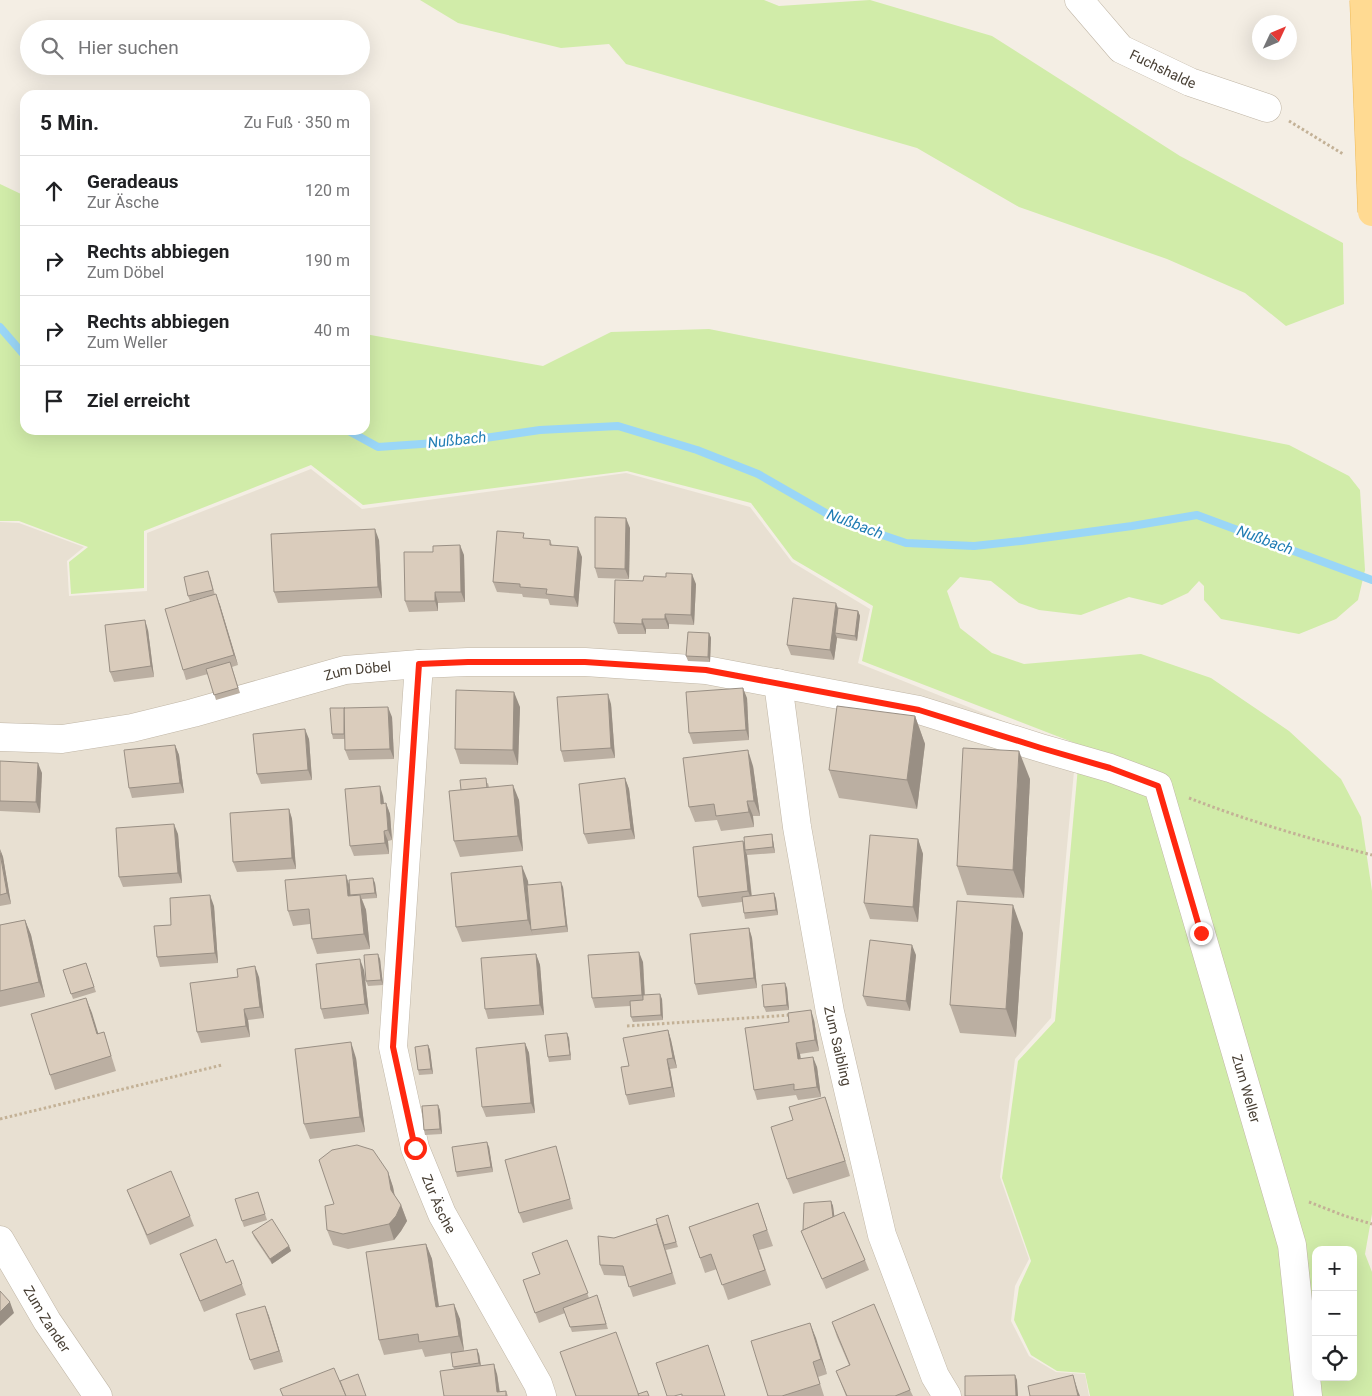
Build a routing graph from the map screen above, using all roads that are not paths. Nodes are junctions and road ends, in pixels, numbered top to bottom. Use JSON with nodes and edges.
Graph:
{"nodes":[{"id":1,"x":1080,"y":0,"type":"edge"},
{"id":2,"x":1364,"y":0,"type":"edge"},
{"id":3,"x":1267,"y":108,"type":"road end"},
{"id":4,"x":1372,"y":212,"type":"edge"},
{"id":5,"x":419,"y":664,"type":"junction"},
{"id":6,"x":778,"y":683,"type":"junction"},
{"id":7,"x":0,"y":737,"type":"edge"},
{"id":8,"x":1158,"y":786,"type":"joint"},
{"id":9,"x":0,"y":1240,"type":"edge"},
{"id":10,"x":98,"y":1396,"type":"edge"},
{"id":11,"x":542,"y":1396,"type":"edge"},
{"id":12,"x":947,"y":1396,"type":"edge"},
{"id":13,"x":1308,"y":1396,"type":"edge"}],
"edges":[{"from":1,"to":3,"type":"street","name":"Fuchshalde"},
{"from":2,"to":4,"type":"main road","bridge":true},
{"from":5,"to":6,"type":"street","name":"Zum Döbel"},
{"from":5,"to":7,"type":"street","name":"Zum Döbel"},
{"from":5,"to":11,"type":"street","name":"Zur Äsche"},
{"from":6,"to":8,"type":"street","name":"Zum Döbel"},
{"from":6,"to":12,"type":"street","name":"Zum Saibling"},
{"from":8,"to":13,"type":"street","name":"Zum Weller"},
{"from":9,"to":10,"type":"street","name":"Zum Zander"}]}
